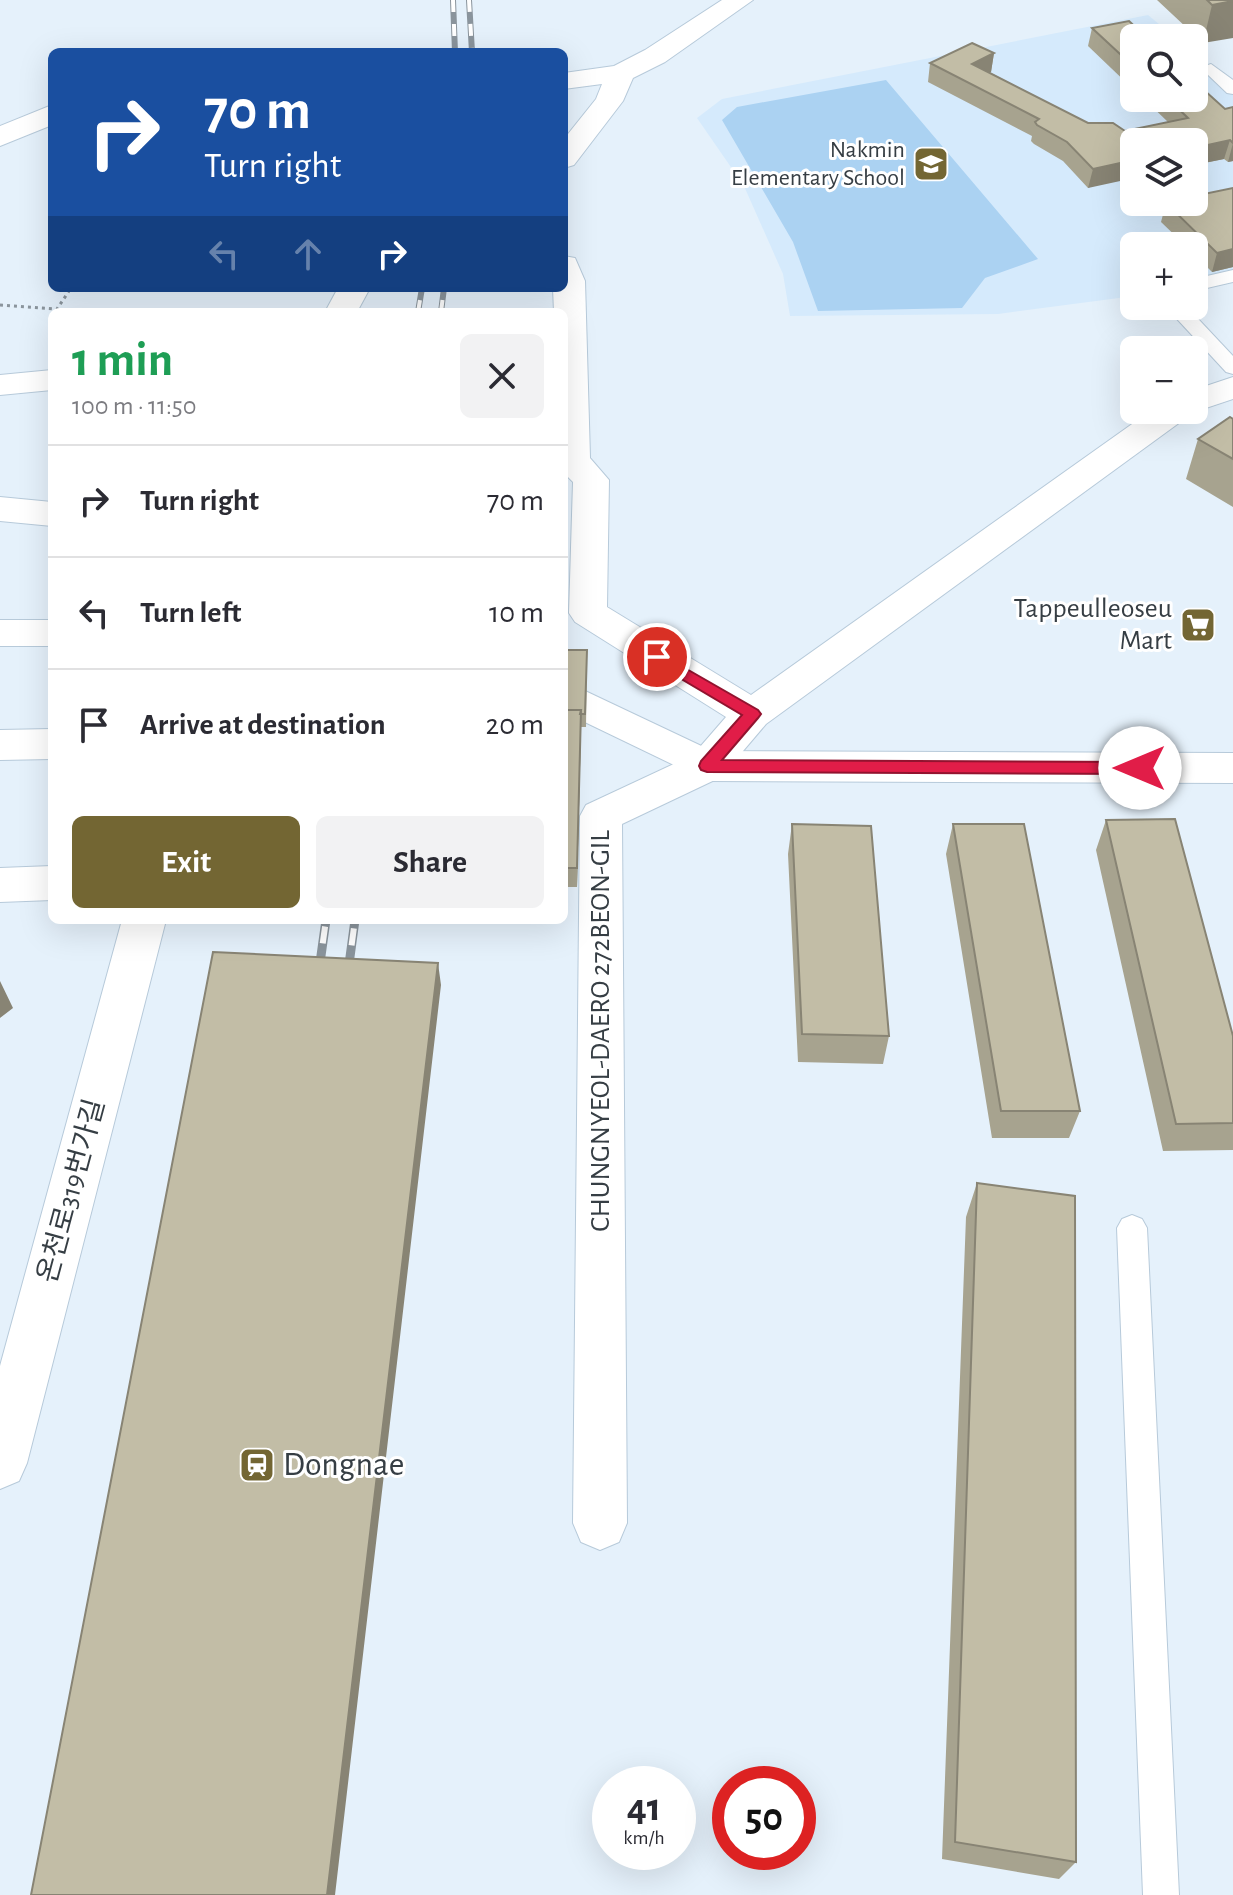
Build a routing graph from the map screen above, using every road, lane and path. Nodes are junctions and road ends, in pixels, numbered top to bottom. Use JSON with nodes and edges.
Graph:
{"nodes":[{"id":1,"x":740,"y":0,"type":"edge"},
{"id":2,"x":1211,"y":69,"type":"edge"},
{"id":3,"x":621,"y":73,"type":"junction"},
{"id":4,"x":568,"y":80,"type":"edge"},
{"id":5,"x":1233,"y":89,"type":"edge"},
{"id":6,"x":48,"y":116,"type":"edge"},
{"id":7,"x":0,"y":137,"type":"edge"},
{"id":8,"x":568,"y":154,"type":"edge"},
{"id":9,"x":1233,"y":276,"type":"edge"},
{"id":10,"x":568,"y":278,"type":"edge"},
{"id":11,"x":1208,"y":282,"type":"edge"},
{"id":12,"x":0,"y":305,"type":"edge"},
{"id":13,"x":48,"y":308,"type":"edge"},
{"id":14,"x":1188,"y":320,"type":"edge"},
{"id":15,"x":1233,"y":368,"type":"edge"},
{"id":16,"x":48,"y":380,"type":"edge"},
{"id":17,"x":0,"y":385,"type":"edge"},
{"id":18,"x":1233,"y":387,"type":"edge"},
{"id":19,"x":1208,"y":397,"type":"edge"},
{"id":20,"x":1155,"y":424,"type":"edge"},
{"id":21,"x":0,"y":509,"type":"edge"},
{"id":22,"x":48,"y":514,"type":"edge"},
{"id":23,"x":0,"y":633,"type":"edge"},
{"id":24,"x":48,"y":633,"type":"edge"},
{"id":25,"x":568,"y":697,"type":"edge"},
{"id":26,"x":752,"y":714,"type":"junction"},
{"id":27,"x":48,"y":744,"type":"edge"},
{"id":28,"x":0,"y":745,"type":"edge"},
{"id":29,"x":707,"y":766,"type":"junction"},
{"id":30,"x":1233,"y":768,"type":"edge"},
{"id":31,"x":48,"y":883,"type":"edge"},
{"id":32,"x":0,"y":885,"type":"edge"},
{"id":33,"x":143,"y":924,"type":"edge"},
{"id":34,"x":1132,"y":1228,"type":"dead end"},
{"id":35,"x":0,"y":1463,"type":"edge"},
{"id":36,"x":600,"y":1523,"type":"dead end"},
{"id":37,"x":1161,"y":1895,"type":"edge"}],
"edges":[{"from":1,"to":3,"type":"street"},
{"from":2,"to":5,"type":"lane"},
{"from":3,"to":4,"type":"street"},
{"from":3,"to":8,"type":"street"},
{"from":6,"to":7,"type":"street"},
{"from":9,"to":11,"type":"lane"},
{"from":10,"to":26,"type":"street"},
{"from":12,"to":13,"type":"path"},
{"from":14,"to":15,"type":"lane"},
{"from":16,"to":17,"type":"street"},
{"from":18,"to":19,"type":"street"},
{"from":20,"to":26,"type":"street","name":"CHUNGNYEOL-DAERO 272BEON-GIL"},
{"from":21,"to":22,"type":"street"},
{"from":23,"to":24,"type":"street"},
{"from":25,"to":29,"type":"street"},
{"from":26,"to":29,"type":"street","name":"CHUNGNYEOL-DAERO 272BEON-GIL"},
{"from":27,"to":28,"type":"street"},
{"from":29,"to":30,"type":"street"},
{"from":29,"to":36,"type":"street","name":"CHUNGNYEOL-DAERO 272BEON-GIL"},
{"from":31,"to":32,"type":"street"},
{"from":33,"to":35,"type":"street","name":"온천로319번가길"},
{"from":34,"to":37,"type":"lane"}]}
